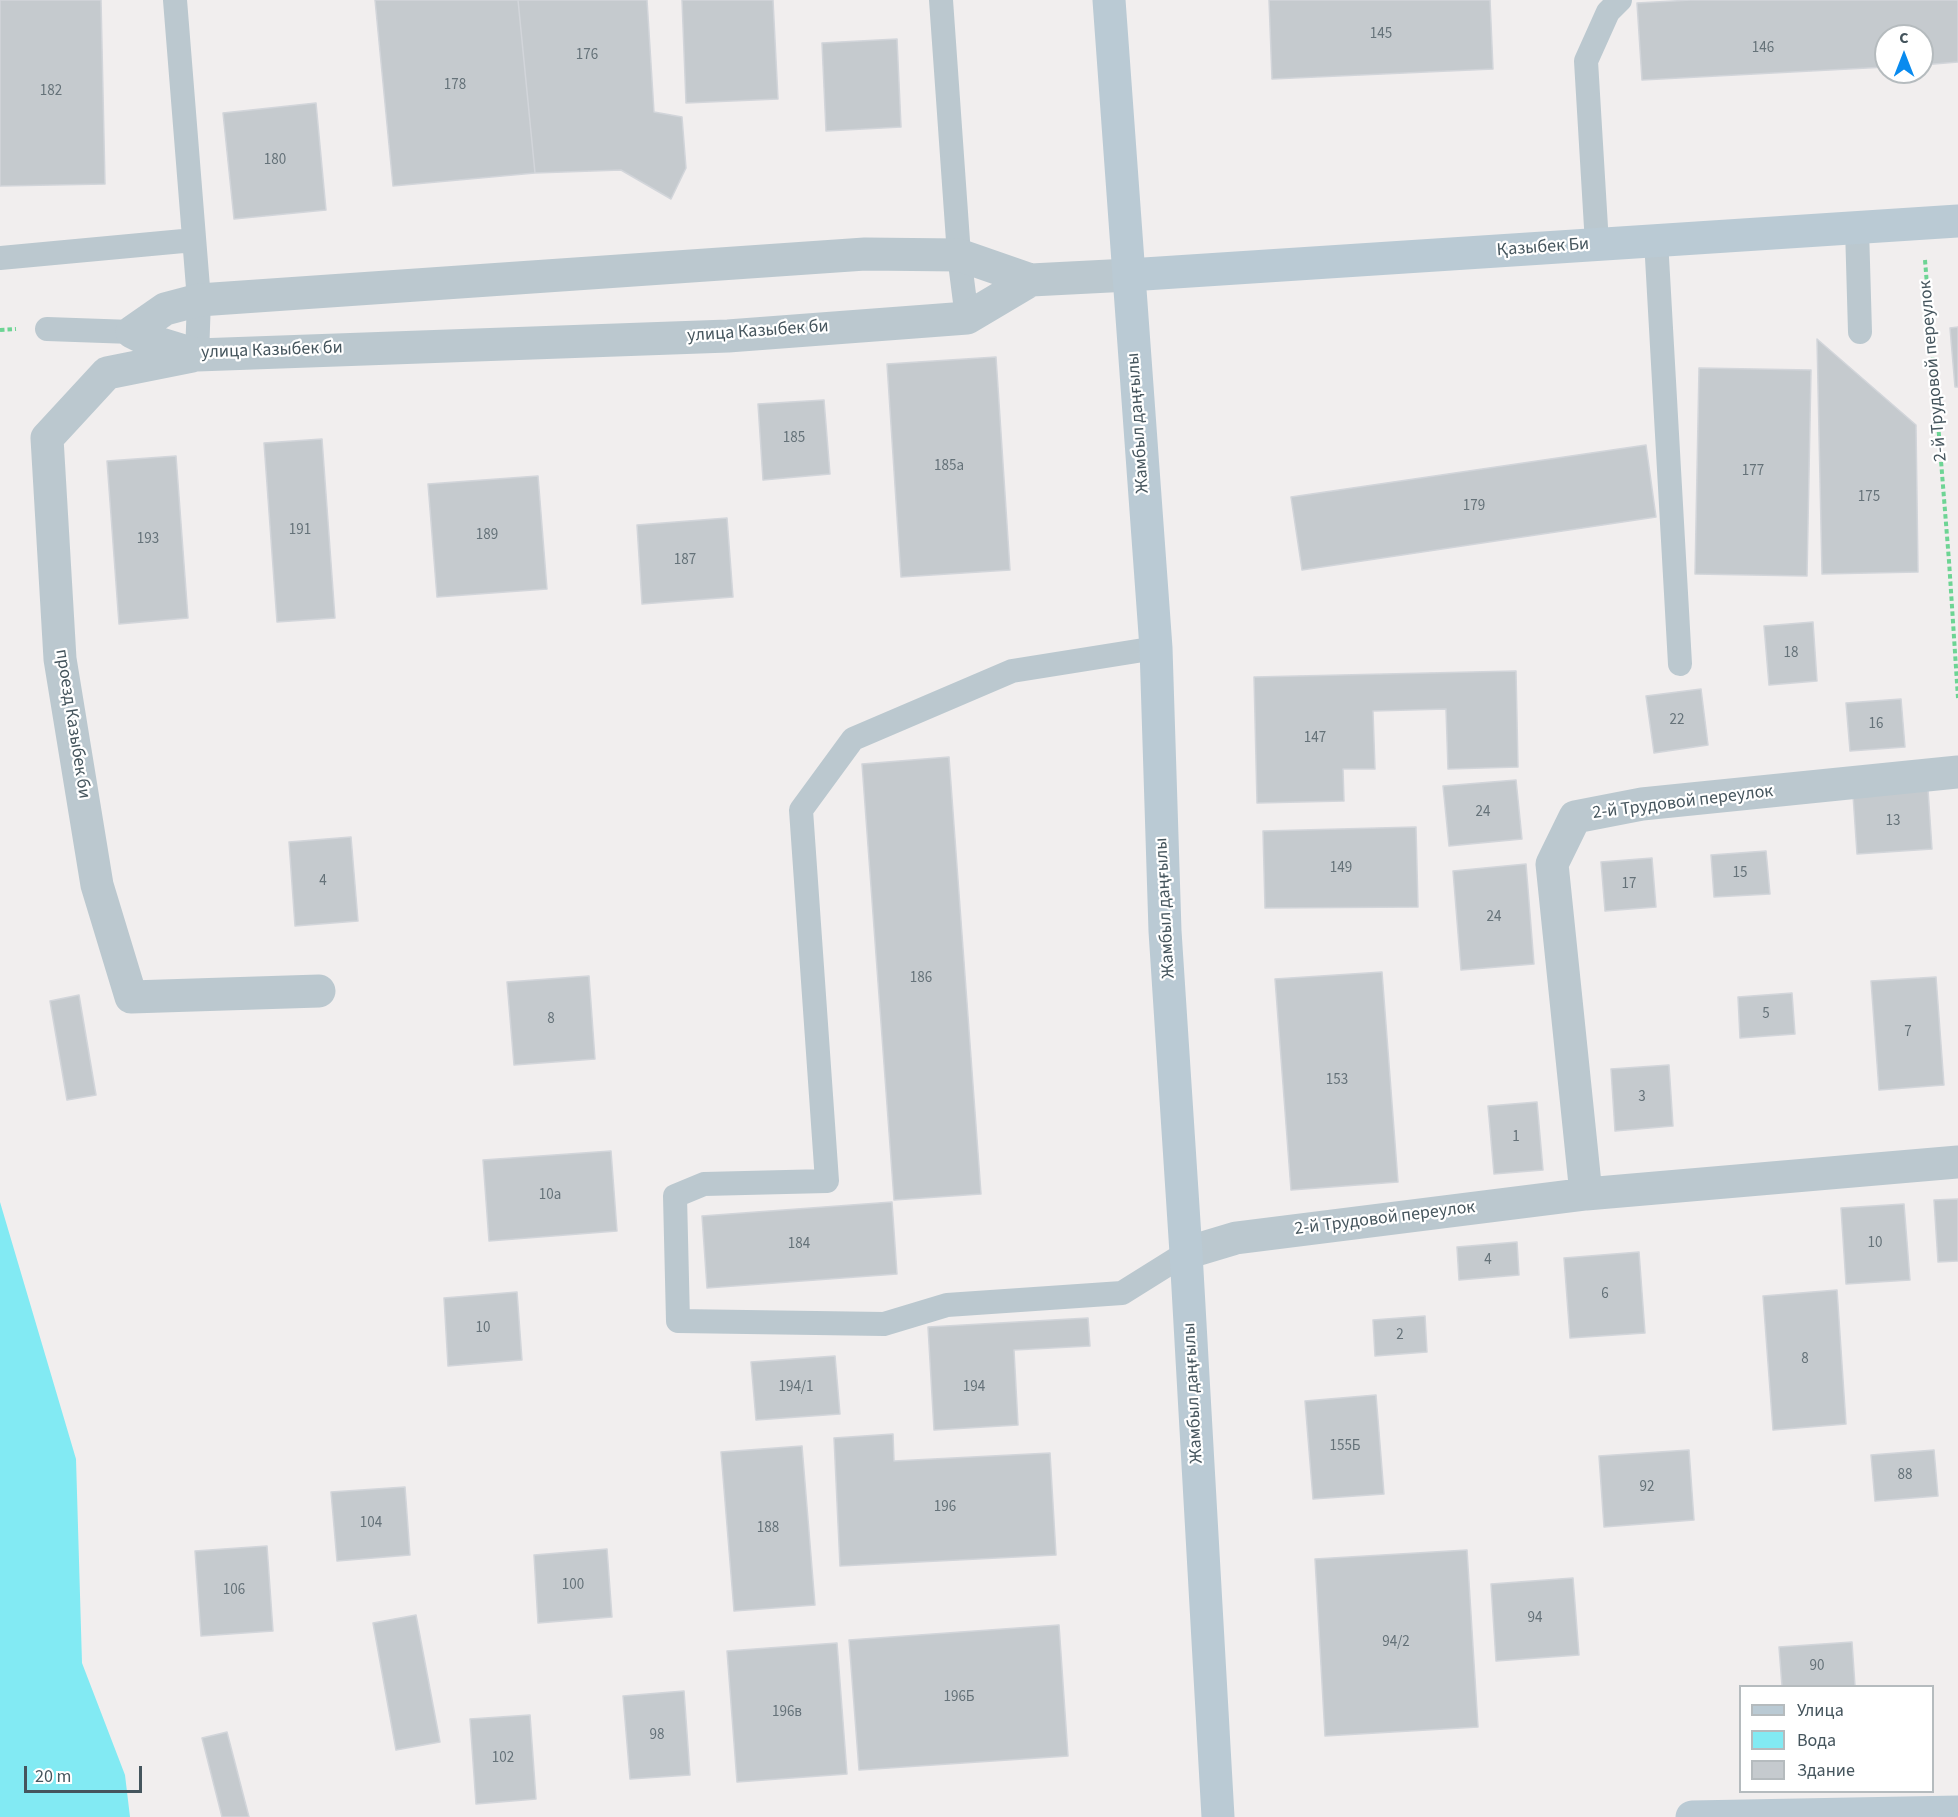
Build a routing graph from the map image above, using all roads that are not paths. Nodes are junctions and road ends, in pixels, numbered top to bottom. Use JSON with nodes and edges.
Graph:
{"nodes":[{"id":1,"x":176,"y":0,"type":"edge"},
{"id":2,"x":941,"y":0,"type":"edge"},
{"id":3,"x":1109,"y":0,"type":"edge"},
{"id":4,"x":1620,"y":0,"type":"edge"},
{"id":5,"x":1958,"y":221,"type":"edge"},
{"id":6,"x":1857,"y":228,"type":"junction"},
{"id":7,"x":194,"y":240,"type":"junction"},
{"id":8,"x":1656,"y":240,"type":"junction"},
{"id":9,"x":1597,"y":244,"type":"junction"},
{"id":10,"x":959,"y":255,"type":"junction"},
{"id":11,"x":0,"y":258,"type":"edge"},
{"id":12,"x":1128,"y":275,"type":"junction"},
{"id":13,"x":1031,"y":280,"type":"junction"},
{"id":14,"x":199,"y":300,"type":"junction"},
{"id":15,"x":967,"y":318,"type":"junction"},
{"id":16,"x":47,"y":329,"type":"dead end"},
{"id":17,"x":132,"y":332,"type":"junction"},
{"id":18,"x":1860,"y":332,"type":"dead end"},
{"id":19,"x":197,"y":355,"type":"junction"},
{"id":20,"x":1156,"y":648,"type":"junction"},
{"id":21,"x":1680,"y":664,"type":"dead end"},
{"id":22,"x":1958,"y":772,"type":"edge"},
{"id":23,"x":319,"y":991,"type":"dead end"},
{"id":24,"x":1958,"y":1162,"type":"edge"},
{"id":25,"x":1586,"y":1194,"type":"junction"},
{"id":26,"x":1186,"y":1253,"type":"junction"},
{"id":27,"x":1958,"y":1812,"type":"edge"},
{"id":28,"x":1218,"y":1817,"type":"edge"},
{"id":29,"x":1706,"y":1817,"type":"edge"}],
"edges":[{"from":1,"to":7,"type":"lane"},
{"from":2,"to":10,"type":"lane"},
{"from":3,"to":12,"type":"main road","name":"Жамбыл даңғылы"},
{"from":4,"to":9,"type":"lane"},
{"from":5,"to":6,"type":"main road","name":"Қазыбек Би"},
{"from":6,"to":8,"type":"main road","name":"Қазыбек Би"},
{"from":6,"to":18,"type":"lane"},
{"from":7,"to":11,"type":"lane"},
{"from":7,"to":14,"type":"lane"},
{"from":8,"to":9,"type":"main road","name":"Қазыбек Би"},
{"from":8,"to":21,"type":"lane"},
{"from":9,"to":12,"type":"main road","name":"Қазыбек Би"},
{"from":10,"to":13,"type":"street","name":"улица Казыбек би"},
{"from":10,"to":14,"type":"street","name":"улица Казыбек би"},
{"from":10,"to":15,"type":"lane"},
{"from":12,"to":13,"type":"street","name":"улица Казыбек би"},
{"from":12,"to":20,"type":"main road","name":"Жамбыл даңғылы"},
{"from":13,"to":15,"type":"street","name":"улица Казыбек би"},
{"from":14,"to":17,"type":"street","name":"улица Казыбек би"},
{"from":14,"to":19,"type":"lane"},
{"from":15,"to":19,"type":"street","name":"улица Казыбек би"},
{"from":16,"to":17,"type":"lane"},
{"from":17,"to":19,"type":"street","name":"улица Казыбек би"},
{"from":19,"to":23,"type":"street","name":"проезд Казыбек би"},
{"from":20,"to":26,"type":"main road","name":"Жамбыл даңғылы"},
{"from":20,"to":26,"type":"lane"},
{"from":22,"to":25,"type":"street","name":"2-й Трудовой переулок"},
{"from":24,"to":25,"type":"street","name":"2-й Трудовой переулок"},
{"from":25,"to":26,"type":"street","name":"2-й Трудовой переулок"},
{"from":26,"to":28,"type":"main road","name":"Жамбыл даңғылы"},
{"from":27,"to":29,"type":"main road"}]}
